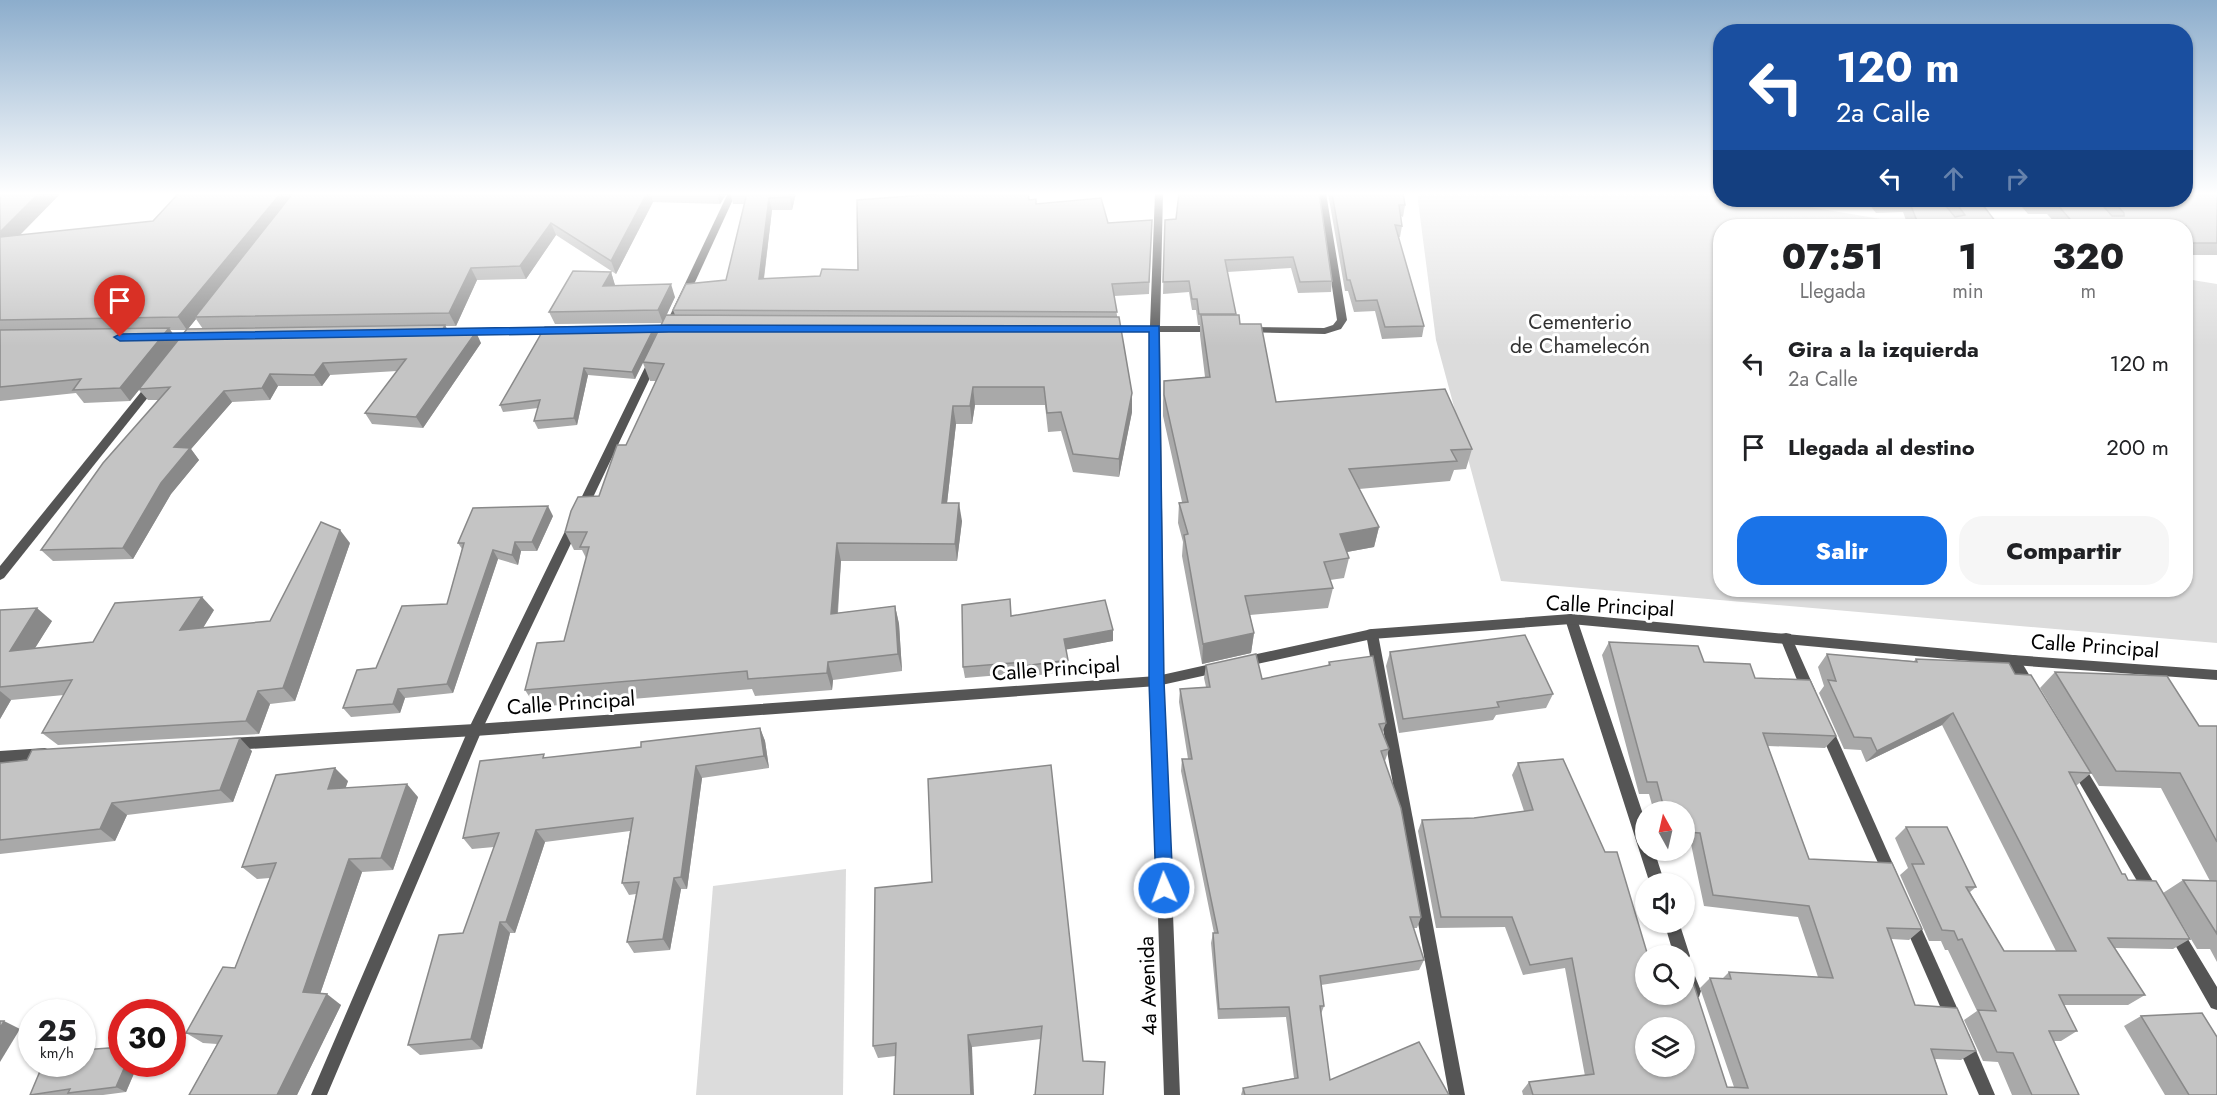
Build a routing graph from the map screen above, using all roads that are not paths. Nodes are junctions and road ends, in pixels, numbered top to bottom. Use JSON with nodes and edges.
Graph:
{"nodes":[{"id":1,"x":708,"y":244,"type":"edge"},
{"id":2,"x":1157,"y":244,"type":"edge"},
{"id":3,"x":1330,"y":244,"type":"edge"},
{"id":4,"x":1095,"y":329,"type":"edge"},
{"id":5,"x":1155,"y":329,"type":"junction"},
{"id":6,"x":573,"y":330,"type":"edge"},
{"id":7,"x":1223,"y":330,"type":"edge"},
{"id":8,"x":1234,"y":330,"type":"edge"},
{"id":9,"x":418,"y":333,"type":"edge"},
{"id":10,"x":162,"y":374,"type":"edge"},
{"id":11,"x":0,"y":575,"type":"edge"},
{"id":12,"x":1571,"y":619,"type":"junction"},
{"id":13,"x":1372,"y":634,"type":"junction"},
{"id":14,"x":1786,"y":638,"type":"junction"},
{"id":15,"x":2013,"y":660,"type":"junction"},
{"id":16,"x":2217,"y":675,"type":"edge"},
{"id":17,"x":1156,"y":681,"type":"junction"},
{"id":18,"x":2037,"y":700,"type":"edge"},
{"id":19,"x":475,"y":730,"type":"junction"},
{"id":20,"x":214,"y":745,"type":"edge"},
{"id":21,"x":2067,"y":750,"type":"edge"},
{"id":22,"x":59,"y":754,"type":"edge"},
{"id":23,"x":0,"y":757,"type":"edge"},
{"id":24,"x":1635,"y":813,"type":"edge"},
{"id":25,"x":1896,"y":888,"type":"edge"},
{"id":26,"x":2157,"y":901,"type":"edge"},
{"id":27,"x":1906,"y":910,"type":"edge"},
{"id":28,"x":2169,"y":921,"type":"edge"},
{"id":29,"x":1695,"y":996,"type":"edge"},
{"id":30,"x":2217,"y":1002,"type":"edge"},
{"id":31,"x":1699,"y":1008,"type":"edge"},
{"id":32,"x":320,"y":1095,"type":"edge"},
{"id":33,"x":1172,"y":1095,"type":"edge"},
{"id":34,"x":1457,"y":1095,"type":"edge"},
{"id":35,"x":1987,"y":1095,"type":"edge"}],
"edges":[{"from":1,"to":19,"type":"street"},
{"from":2,"to":5,"type":"street","name":"4a Avenida"},
{"from":3,"to":8,"type":"street"},
{"from":4,"to":5,"type":"street"},
{"from":5,"to":7,"type":"street"},
{"from":5,"to":17,"type":"street","name":"4a Avenida"},
{"from":6,"to":9,"type":"street"},
{"from":10,"to":11,"type":"street"},
{"from":12,"to":13,"type":"street","name":"Calle Principal"},
{"from":12,"to":14,"type":"street","name":"Calle Principal"},
{"from":12,"to":24,"type":"street"},
{"from":13,"to":17,"type":"street","name":"Calle Principal"},
{"from":13,"to":34,"type":"street"},
{"from":14,"to":15,"type":"street","name":"Calle Principal"},
{"from":14,"to":25,"type":"street"},
{"from":15,"to":16,"type":"street","name":"Calle Principal"},
{"from":15,"to":18,"type":"street"},
{"from":17,"to":19,"type":"street","name":"Calle Principal"},
{"from":17,"to":33,"type":"street","name":"4a Avenida"},
{"from":19,"to":20,"type":"street","name":"Calle Principal"},
{"from":19,"to":32,"type":"street"},
{"from":21,"to":26,"type":"street"},
{"from":22,"to":23,"type":"street"},
{"from":27,"to":35,"type":"street"},
{"from":28,"to":30,"type":"street"},
{"from":29,"to":31,"type":"street"}]}
